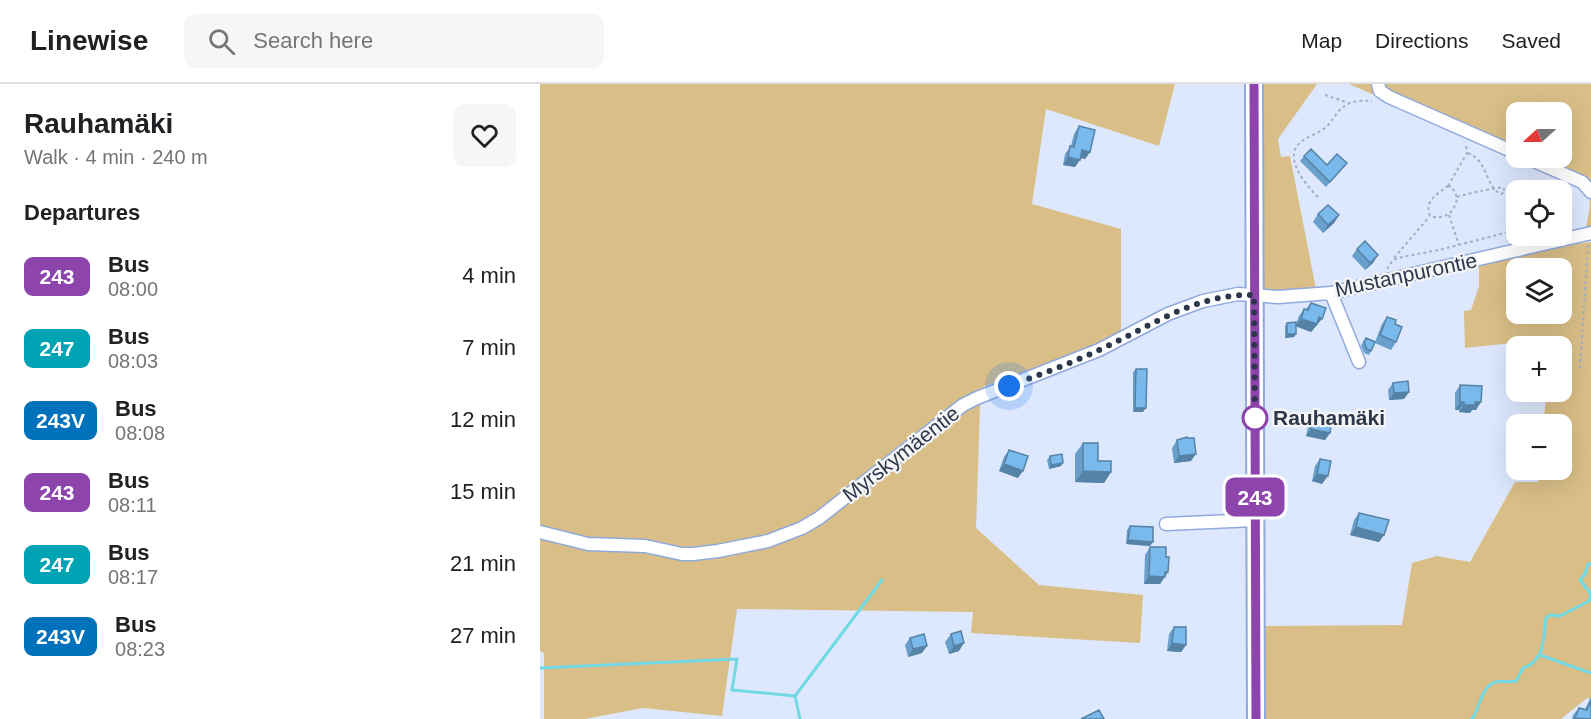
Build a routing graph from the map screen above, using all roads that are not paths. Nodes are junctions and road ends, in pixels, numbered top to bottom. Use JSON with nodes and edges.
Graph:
{"nodes":[{"id":1,"x":1254,"y":84,"type":"edge"},
{"id":2,"x":1378,"y":84,"type":"edge"},
{"id":3,"x":1506,"y":149,"type":"edge"},
{"id":4,"x":1550,"y":168,"type":"edge"},
{"id":5,"x":1591,"y":192,"type":"edge"},
{"id":6,"x":1590,"y":229,"type":"edge"},
{"id":7,"x":1330,"y":293,"type":"junction"},
{"id":8,"x":1254,"y":295,"type":"junction"},
{"id":9,"x":1359,"y":362,"type":"dead end"},
{"id":10,"x":1255,"y":520,"type":"junction"},
{"id":11,"x":1166,"y":524,"type":"dead end"},
{"id":12,"x":540,"y":532,"type":"edge"},
{"id":13,"x":1256,"y":719,"type":"edge"}],
"edges":[{"from":1,"to":8,"type":"main road"},
{"from":2,"to":3,"type":"street"},
{"from":4,"to":5,"type":"street"},
{"from":6,"to":7,"type":"street","name":"Mustanpurontie"},
{"from":7,"to":8,"type":"street","name":"Mustanpurontie"},
{"from":7,"to":9,"type":"street"},
{"from":8,"to":10,"type":"main road"},
{"from":8,"to":12,"type":"street","name":"Myrskymäentie"},
{"from":10,"to":11,"type":"street"},
{"from":10,"to":13,"type":"main road"}]}
